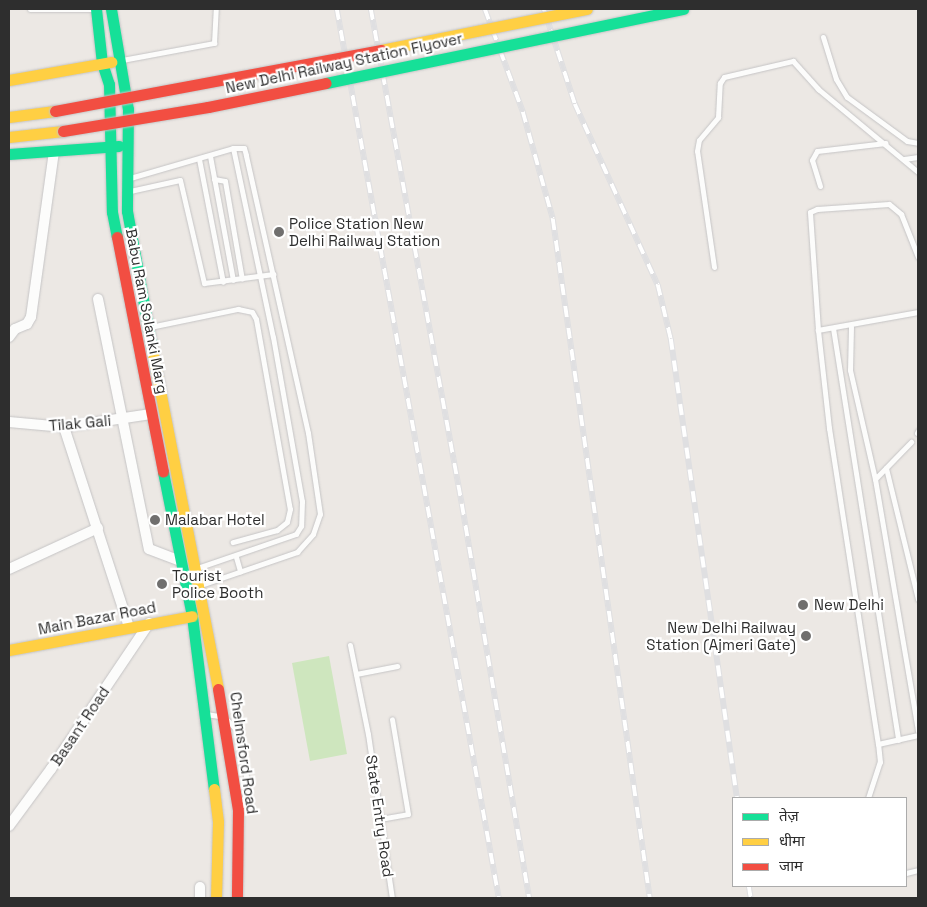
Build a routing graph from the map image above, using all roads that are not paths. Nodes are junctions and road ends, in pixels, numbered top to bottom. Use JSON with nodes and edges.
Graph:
{"nodes":[{"id":1,"x":30,"y":9,"type":"edge"},
{"id":2,"x":96,"y":9,"type":"edge"},
{"id":3,"x":111,"y":9,"type":"edge"},
{"id":4,"x":216,"y":9,"type":"edge"},
{"id":5,"x":587,"y":9,"type":"edge"},
{"id":6,"x":683,"y":9,"type":"edge"},
{"id":7,"x":823,"y":37,"type":"dead end"},
{"id":8,"x":119,"y":61,"type":"junction"},
{"id":9,"x":102,"y":63,"type":"junction"},
{"id":10,"x":9,"y":80,"type":"edge"},
{"id":11,"x":9,"y":117,"type":"edge"},
{"id":12,"x":9,"y":137,"type":"edge"},
{"id":13,"x":886,"y":143,"type":"junction"},
{"id":14,"x":918,"y":143,"type":"edge"},
{"id":15,"x":128,"y":145,"type":"junction"},
{"id":16,"x":111,"y":147,"type":"junction"},
{"id":17,"x":233,"y":148,"type":"junction"},
{"id":18,"x":54,"y":152,"type":"junction"},
{"id":19,"x":9,"y":154,"type":"edge"},
{"id":20,"x":210,"y":156,"type":"junction"},
{"id":21,"x":918,"y":157,"type":"edge"},
{"id":22,"x":199,"y":159,"type":"junction"},
{"id":23,"x":904,"y":159,"type":"junction"},
{"id":24,"x":918,"y":172,"type":"edge"},
{"id":25,"x":127,"y":179,"type":"junction"},
{"id":26,"x":214,"y":179,"type":"junction"},
{"id":27,"x":111,"y":182,"type":"junction"},
{"id":28,"x":820,"y":186,"type":"dead end"},
{"id":29,"x":127,"y":192,"type":"junction"},
{"id":30,"x":918,"y":258,"type":"edge"},
{"id":31,"x":714,"y":267,"type":"dead end"},
{"id":32,"x":273,"y":274,"type":"junction"},
{"id":33,"x":260,"y":276,"type":"junction"},
{"id":34,"x":242,"y":279,"type":"junction"},
{"id":35,"x":233,"y":280,"type":"junction"},
{"id":36,"x":223,"y":282,"type":"junction"},
{"id":37,"x":98,"y":299,"type":"dead end"},
{"id":38,"x":918,"y":312,"type":"edge"},
{"id":39,"x":150,"y":327,"type":"junction"},
{"id":40,"x":850,"y":327,"type":"junction"},
{"id":41,"x":833,"y":328,"type":"junction"},
{"id":42,"x":818,"y":330,"type":"junction"},
{"id":43,"x":9,"y":337,"type":"edge"},
{"id":44,"x":151,"y":414,"type":"junction"},
{"id":45,"x":124,"y":418,"type":"junction"},
{"id":46,"x":9,"y":422,"type":"edge"},
{"id":47,"x":64,"y":427,"type":"junction"},
{"id":48,"x":911,"y":442,"type":"dead end"},
{"id":49,"x":886,"y":468,"type":"junction"},
{"id":50,"x":875,"y":479,"type":"junction"},
{"id":51,"x":98,"y":528,"type":"junction"},
{"id":52,"x":233,"y":542,"type":"dead end"},
{"id":53,"x":236,"y":557,"type":"junction"},
{"id":54,"x":181,"y":561,"type":"junction"},
{"id":55,"x":197,"y":568,"type":"junction"},
{"id":56,"x":9,"y":570,"type":"edge"},
{"id":57,"x":240,"y":572,"type":"junction"},
{"id":58,"x":199,"y":585,"type":"junction"},
{"id":59,"x":187,"y":588,"type":"junction"},
{"id":60,"x":918,"y":599,"type":"edge"},
{"id":61,"x":206,"y":613,"type":"joint"},
{"id":62,"x":192,"y":616,"type":"junction"},
{"id":63,"x":149,"y":623,"type":"junction"},
{"id":64,"x":129,"y":627,"type":"junction"},
{"id":65,"x":350,"y":645,"type":"dead end"},
{"id":66,"x":9,"y":650,"type":"edge"},
{"id":67,"x":397,"y":666,"type":"dead end"},
{"id":68,"x":356,"y":674,"type":"junction"},
{"id":69,"x":203,"y":713,"type":"junction"},
{"id":70,"x":224,"y":717,"type":"junction"},
{"id":71,"x":392,"y":719,"type":"dead end"},
{"id":72,"x":918,"y":731,"type":"edge"},
{"id":73,"x":918,"y":735,"type":"edge"},
{"id":74,"x":898,"y":740,"type":"junction"},
{"id":75,"x":878,"y":744,"type":"junction"},
{"id":76,"x":868,"y":797,"type":"edge"},
{"id":77,"x":380,"y":819,"type":"junction"},
{"id":78,"x":9,"y":826,"type":"edge"},
{"id":79,"x":200,"y":887,"type":"dead end"},
{"id":80,"x":200,"y":898,"type":"edge"},
{"id":81,"x":216,"y":898,"type":"edge"},
{"id":82,"x":236,"y":898,"type":"edge"},
{"id":83,"x":392,"y":898,"type":"edge"}],
"edges":[{"from":1,"to":2,"type":"lane"},
{"from":2,"to":9,"type":"main road","name":"Babu Ram Solanki Marg"},
{"from":3,"to":8,"type":"main road","name":"Babu Ram Solanki Marg"},
{"from":4,"to":8,"type":"lane"},
{"from":5,"to":11,"type":"main road","name":"New Delhi Railway Station Flyover","bridge":true},
{"from":6,"to":12,"type":"main road","name":"New Delhi Railway Station Flyover","bridge":true},
{"from":7,"to":14,"type":"lane"},
{"from":8,"to":9,"type":"main road"},
{"from":8,"to":15,"type":"main road","name":"Babu Ram Solanki Marg"},
{"from":9,"to":10,"type":"main road"},
{"from":9,"to":16,"type":"main road","name":"Babu Ram Solanki Marg"},
{"from":13,"to":23,"type":"lane"},
{"from":13,"to":28,"type":"lane"},
{"from":13,"to":31,"type":"lane"},
{"from":15,"to":16,"type":"main road"},
{"from":15,"to":25,"type":"main road","name":"Babu Ram Solanki Marg"},
{"from":16,"to":18,"type":"main road"},
{"from":16,"to":27,"type":"main road","name":"Babu Ram Solanki Marg"},
{"from":17,"to":20,"type":"lane"},
{"from":17,"to":32,"type":"lane"},
{"from":17,"to":33,"type":"lane"},
{"from":18,"to":19,"type":"main road"},
{"from":18,"to":43,"type":"street"},
{"from":20,"to":22,"type":"lane"},
{"from":20,"to":26,"type":"lane"},
{"from":21,"to":23,"type":"lane"},
{"from":22,"to":25,"type":"lane"},
{"from":22,"to":36,"type":"lane"},
{"from":23,"to":24,"type":"lane"},
{"from":25,"to":27,"type":"lane"},
{"from":25,"to":29,"type":"main road","name":"Babu Ram Solanki Marg"},
{"from":26,"to":34,"type":"lane"},
{"from":26,"to":35,"type":"lane"},
{"from":27,"to":44,"type":"main road","name":"Babu Ram Solanki Marg"},
{"from":29,"to":36,"type":"lane"},
{"from":29,"to":39,"type":"main road","name":"Babu Ram Solanki Marg"},
{"from":30,"to":42,"type":"lane"},
{"from":32,"to":33,"type":"lane"},
{"from":32,"to":57,"type":"lane"},
{"from":33,"to":34,"type":"lane"},
{"from":33,"to":53,"type":"lane"},
{"from":34,"to":35,"type":"lane"},
{"from":35,"to":36,"type":"lane"},
{"from":37,"to":45,"type":"street"},
{"from":38,"to":40,"type":"lane"},
{"from":39,"to":52,"type":"lane"},
{"from":39,"to":55,"type":"main road","name":"Babu Ram Solanki Marg"},
{"from":40,"to":41,"type":"lane"},
{"from":40,"to":50,"type":"lane"},
{"from":41,"to":42,"type":"lane"},
{"from":41,"to":74,"type":"lane"},
{"from":42,"to":75,"type":"lane"},
{"from":44,"to":45,"type":"street","name":"Tilak Gali"},
{"from":44,"to":54,"type":"main road","name":"Babu Ram Solanki Marg"},
{"from":45,"to":47,"type":"street","name":"Tilak Gali"},
{"from":45,"to":54,"type":"street"},
{"from":46,"to":47,"type":"street","name":"Tilak Gali"},
{"from":47,"to":51,"type":"street"},
{"from":48,"to":49,"type":"lane"},
{"from":49,"to":50,"type":"lane"},
{"from":49,"to":60,"type":"lane"},
{"from":50,"to":72,"type":"lane"},
{"from":51,"to":56,"type":"street"},
{"from":51,"to":64,"type":"street"},
{"from":53,"to":55,"type":"lane"},
{"from":53,"to":57,"type":"lane"},
{"from":54,"to":59,"type":"main road","name":"Babu Ram Solanki Marg"},
{"from":55,"to":58,"type":"main road","name":"Babu Ram Solanki Marg"},
{"from":57,"to":58,"type":"lane"},
{"from":58,"to":59,"type":"lane"},
{"from":58,"to":61,"type":"main road","name":"Babu Ram Solanki Marg"},
{"from":59,"to":62,"type":"main road","name":"Babu Ram Solanki Marg"},
{"from":61,"to":70,"type":"main road","name":"Chelmsford Road"},
{"from":62,"to":63,"type":"main road","name":"Main Bazar Road"},
{"from":62,"to":69,"type":"main road"},
{"from":63,"to":64,"type":"main road","name":"Main Bazar Road"},
{"from":63,"to":78,"type":"street","name":"Basant Road"},
{"from":64,"to":66,"type":"main road","name":"Main Bazar Road"},
{"from":65,"to":68,"type":"lane","name":"State Entry Road"},
{"from":67,"to":68,"type":"lane"},
{"from":68,"to":77,"type":"lane","name":"State Entry Road"},
{"from":69,"to":70,"type":"lane"},
{"from":69,"to":81,"type":"main road"},
{"from":70,"to":82,"type":"main road","name":"Chelmsford Road"},
{"from":71,"to":77,"type":"lane"},
{"from":73,"to":74,"type":"lane"},
{"from":74,"to":75,"type":"lane"},
{"from":75,"to":76,"type":"lane"},
{"from":77,"to":83,"type":"lane","name":"State Entry Road"},
{"from":79,"to":80,"type":"street"}]}
